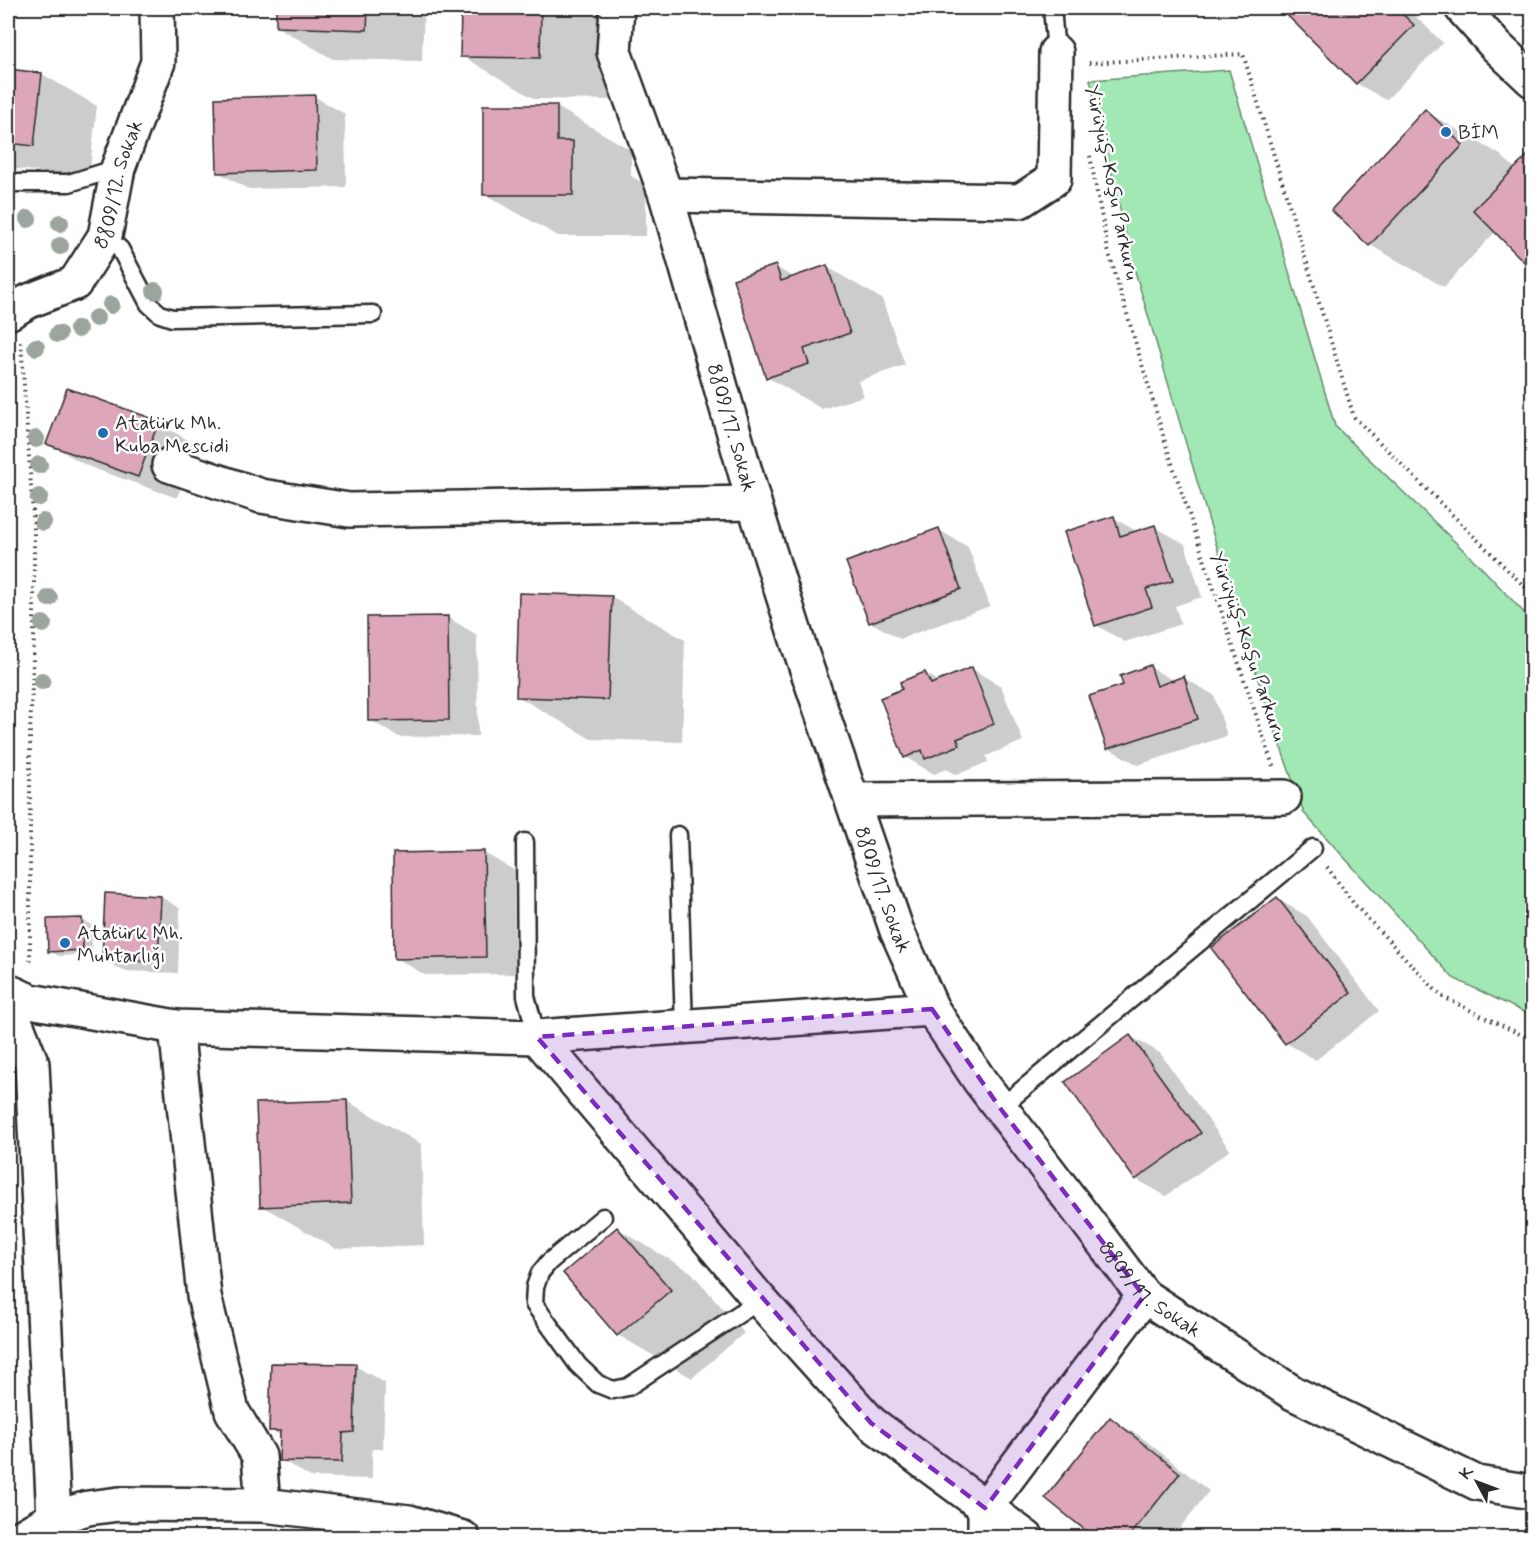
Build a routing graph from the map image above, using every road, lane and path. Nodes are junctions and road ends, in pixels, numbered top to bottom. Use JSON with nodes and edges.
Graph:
{"nodes":[{"id":1,"x":157,"y":8,"type":"edge"},
{"id":2,"x":617,"y":8,"type":"edge"},
{"id":3,"x":1052,"y":8,"type":"edge"},
{"id":4,"x":1462,"y":8,"type":"edge"},
{"id":5,"x":1070,"y":58,"type":"junction"},
{"id":6,"x":1533,"y":80,"type":"edge"},
{"id":7,"x":1088,"y":146,"type":"dead end"},
{"id":8,"x":118,"y":168,"type":"junction"},
{"id":9,"x":8,"y":183,"type":"edge"},
{"id":10,"x":666,"y":195,"type":"junction"},
{"id":11,"x":105,"y":236,"type":"junction"},
{"id":12,"x":373,"y":314,"type":"dead end"},
{"id":13,"x":14,"y":325,"type":"edge"},
{"id":14,"x":169,"y":465,"type":"dead end"},
{"id":15,"x":754,"y":503,"type":"junction"},
{"id":16,"x":1533,"y":594,"type":"edge"},
{"id":17,"x":1284,"y":797,"type":"joint"},
{"id":18,"x":852,"y":800,"type":"junction"},
{"id":19,"x":678,"y":835,"type":"dead end"},
{"id":20,"x":525,"y":842,"type":"dead end"},
{"id":21,"x":1313,"y":848,"type":"joint"},
{"id":22,"x":15,"y":998,"type":"edge"},
{"id":23,"x":932,"y":1009,"type":"junction"},
{"id":24,"x":176,"y":1027,"type":"junction"},
{"id":25,"x":684,"y":1027,"type":"junction"},
{"id":26,"x":537,"y":1037,"type":"junction"},
{"id":27,"x":1533,"y":1040,"type":"edge"},
{"id":28,"x":1000,"y":1108,"type":"junction"},
{"id":29,"x":603,"y":1216,"type":"dead end"},
{"id":30,"x":1144,"y":1296,"type":"junction"},
{"id":31,"x":760,"y":1300,"type":"junction"},
{"id":32,"x":1533,"y":1492,"type":"edge"},
{"id":33,"x":263,"y":1505,"type":"junction"},
{"id":34,"x":54,"y":1518,"type":"junction"},
{"id":35,"x":985,"y":1523,"type":"edge"},
{"id":36,"x":19,"y":1538,"type":"edge"},
{"id":37,"x":463,"y":1538,"type":"edge"},
{"id":38,"x":1027,"y":1538,"type":"edge"}],
"edges":[{"from":1,"to":8,"type":"street","name":"8809/12. Sokak"},
{"from":2,"to":10,"type":"street","name":"8809/17. Sokak"},
{"from":3,"to":5,"type":"lane"},
{"from":4,"to":6,"type":"street"},
{"from":5,"to":10,"type":"street"},
{"from":5,"to":16,"type":"path","name":"Yürüyüş-Koşu Parkuru"},
{"from":7,"to":17,"type":"path","name":"Yürüyüş-Koşu Parkuru"},
{"from":8,"to":9,"type":"lane"},
{"from":8,"to":11,"type":"street","name":"8809/12. Sokak"},
{"from":10,"to":15,"type":"street","name":"8809/17. Sokak"},
{"from":11,"to":12,"type":"lane"},
{"from":11,"to":13,"type":"street","name":"8809/12. Sokak"},
{"from":13,"to":22,"type":"path"},
{"from":14,"to":15,"type":"street"},
{"from":15,"to":18,"type":"street","name":"8809/17. Sokak"},
{"from":17,"to":18,"type":"street"},
{"from":18,"to":23,"type":"street","name":"8809/17. Sokak"},
{"from":19,"to":25,"type":"lane"},
{"from":20,"to":26,"type":"lane"},
{"from":21,"to":27,"type":"path"},
{"from":21,"to":28,"type":"lane"},
{"from":22,"to":24,"type":"street"},
{"from":22,"to":34,"type":"street"},
{"from":23,"to":25,"type":"street"},
{"from":23,"to":28,"type":"street","name":"8809/17. Sokak"},
{"from":24,"to":26,"type":"street"},
{"from":24,"to":33,"type":"street"},
{"from":25,"to":26,"type":"street"},
{"from":26,"to":31,"type":"street"},
{"from":28,"to":30,"type":"street","name":"8809/17. Sokak"},
{"from":29,"to":31,"type":"lane"},
{"from":30,"to":32,"type":"street","name":"8809/17. Sokak"},
{"from":30,"to":35,"type":"street"},
{"from":31,"to":35,"type":"street"},
{"from":33,"to":34,"type":"street"},
{"from":33,"to":37,"type":"street"},
{"from":34,"to":36,"type":"street"},
{"from":35,"to":38,"type":"street"}]}
